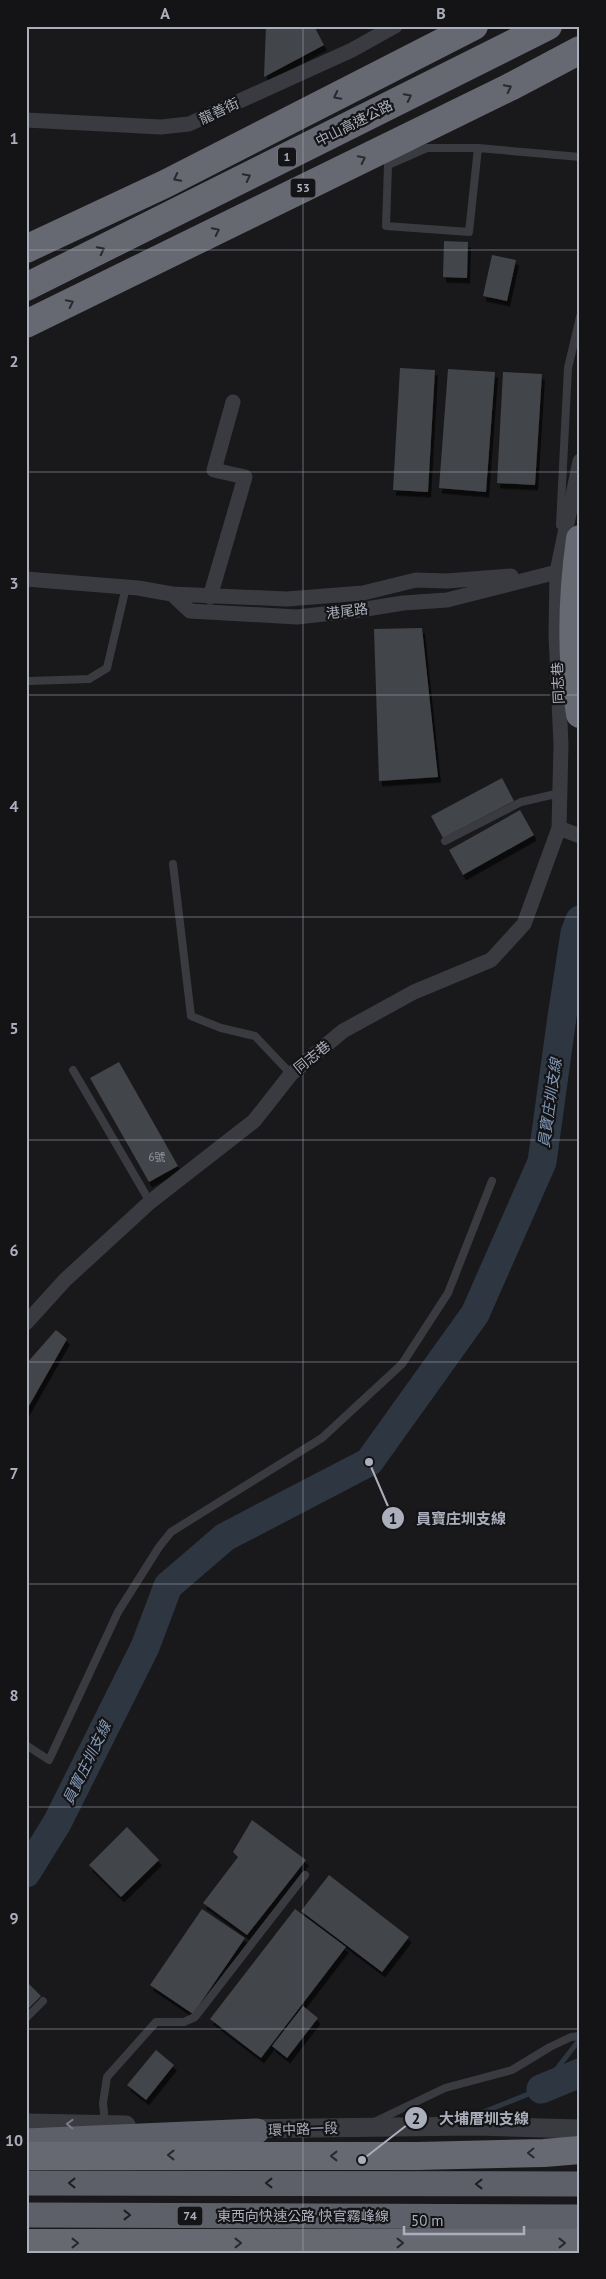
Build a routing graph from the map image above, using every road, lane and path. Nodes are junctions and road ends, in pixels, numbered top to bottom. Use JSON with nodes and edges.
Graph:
{"nodes":[{"id":1,"x":395,"y":26,"type":"edge"},
{"id":2,"x":474,"y":26,"type":"edge"},
{"id":3,"x":548,"y":26,"type":"edge"},
{"id":4,"x":580,"y":50,"type":"edge"},
{"id":5,"x":26,"y":120,"type":"edge"},
{"id":6,"x":478,"y":148,"type":"junction"},
{"id":7,"x":580,"y":157,"type":"edge"},
{"id":8,"x":26,"y":249,"type":"edge"},
{"id":9,"x":26,"y":287,"type":"edge"},
{"id":10,"x":580,"y":317,"type":"edge"},
{"id":11,"x":26,"y":324,"type":"edge"},
{"id":12,"x":233,"y":402,"type":"dead end"},
{"id":13,"x":580,"y":461,"type":"edge"},
{"id":14,"x":576,"y":527,"type":"edge"},
{"id":15,"x":557,"y":572,"type":"junction"},
{"id":16,"x":26,"y":579,"type":"edge"},
{"id":17,"x":126,"y":587,"type":"junction"},
{"id":18,"x":172,"y":594,"type":"junction"},
{"id":19,"x":210,"y":597,"type":"junction"},
{"id":20,"x":30,"y":681,"type":"dead end"},
{"id":21,"x":580,"y":714,"type":"edge"},
{"id":22,"x":560,"y":793,"type":"junction"},
{"id":23,"x":559,"y":828,"type":"junction"},
{"id":24,"x":580,"y":836,"type":"edge"},
{"id":25,"x":445,"y":841,"type":"dead end"},
{"id":26,"x":173,"y":864,"type":"dead end"},
{"id":27,"x":73,"y":1070,"type":"dead end"},
{"id":28,"x":291,"y":1074,"type":"junction"},
{"id":29,"x":492,"y":1181,"type":"dead end"},
{"id":30,"x":150,"y":1202,"type":"junction"},
{"id":31,"x":26,"y":1323,"type":"edge"},
{"id":32,"x":26,"y":1746,"type":"edge"},
{"id":33,"x":305,"y":1875,"type":"dead end"},
{"id":34,"x":43,"y":2001,"type":"dead end"},
{"id":35,"x":26,"y":2018,"type":"edge"},
{"id":36,"x":576,"y":2036,"type":"edge"},
{"id":37,"x":26,"y":2123,"type":"edge"},
{"id":38,"x":105,"y":2125,"type":"junction"},
{"id":39,"x":363,"y":2127,"type":"junction"},
{"id":40,"x":580,"y":2130,"type":"edge"},
{"id":41,"x":257,"y":2131,"type":"junction"},
{"id":42,"x":580,"y":2150,"type":"edge"},
{"id":43,"x":28,"y":2151,"type":"edge"},
{"id":44,"x":26,"y":2183,"type":"edge"},
{"id":45,"x":580,"y":2184,"type":"edge"},
{"id":46,"x":26,"y":2215,"type":"edge"},
{"id":47,"x":580,"y":2217,"type":"edge"},
{"id":48,"x":26,"y":2243,"type":"edge"},
{"id":49,"x":580,"y":2243,"type":"edge"}],
"edges":[{"from":1,"to":5,"type":"street","name":"龍善街"},
{"from":2,"to":8,"type":"highway","number":"1","one_way":true},
{"from":9,"to":3,"type":"highway","name":"中山高速公路","number":"1","one_way":true},
{"from":11,"to":4,"type":"highway","number":"53","one_way":true},
{"from":6,"to":6,"type":"lane"},
{"from":6,"to":7,"type":"lane"},
{"from":10,"to":15,"type":"lane"},
{"from":12,"to":19,"type":"street"},
{"from":13,"to":14,"type":"street"},
{"from":14,"to":15,"type":"street"},
{"from":14,"to":21,"type":"highway"},
{"from":15,"to":18,"type":"street","name":"港尾路"},
{"from":15,"to":19,"type":"street"},
{"from":15,"to":22,"type":"street","name":"同志巷"},
{"from":16,"to":17,"type":"street"},
{"from":17,"to":18,"type":"street"},
{"from":17,"to":20,"type":"lane"},
{"from":18,"to":19,"type":"street"},
{"from":22,"to":23,"type":"street","name":"同志巷"},
{"from":22,"to":25,"type":"lane"},
{"from":23,"to":24,"type":"street"},
{"from":23,"to":28,"type":"street","name":"同志巷"},
{"from":26,"to":28,"type":"lane"},
{"from":27,"to":30,"type":"lane"},
{"from":28,"to":30,"type":"street","name":"同志巷"},
{"from":29,"to":32,"type":"lane"},
{"from":30,"to":31,"type":"street","name":"同志巷"},
{"from":33,"to":38,"type":"lane"},
{"from":34,"to":35,"type":"lane"},
{"from":36,"to":39,"type":"lane"},
{"from":38,"to":37,"type":"street","name":"環中路一段","one_way":true},
{"from":38,"to":41,"type":"street","name":"環中路一段"},
{"from":39,"to":40,"type":"street","name":"環中路一段"},
{"from":39,"to":41,"type":"street","name":"環中路一段"},
{"from":41,"to":43,"type":"highway"},
{"from":42,"to":43,"type":"highway","one_way":true},
{"from":45,"to":44,"type":"highway","one_way":true},
{"from":46,"to":47,"type":"highway","name":"東西向快速公路 快官霧峰線","number":"74","one_way":true},
{"from":48,"to":49,"type":"highway","one_way":true}]}
